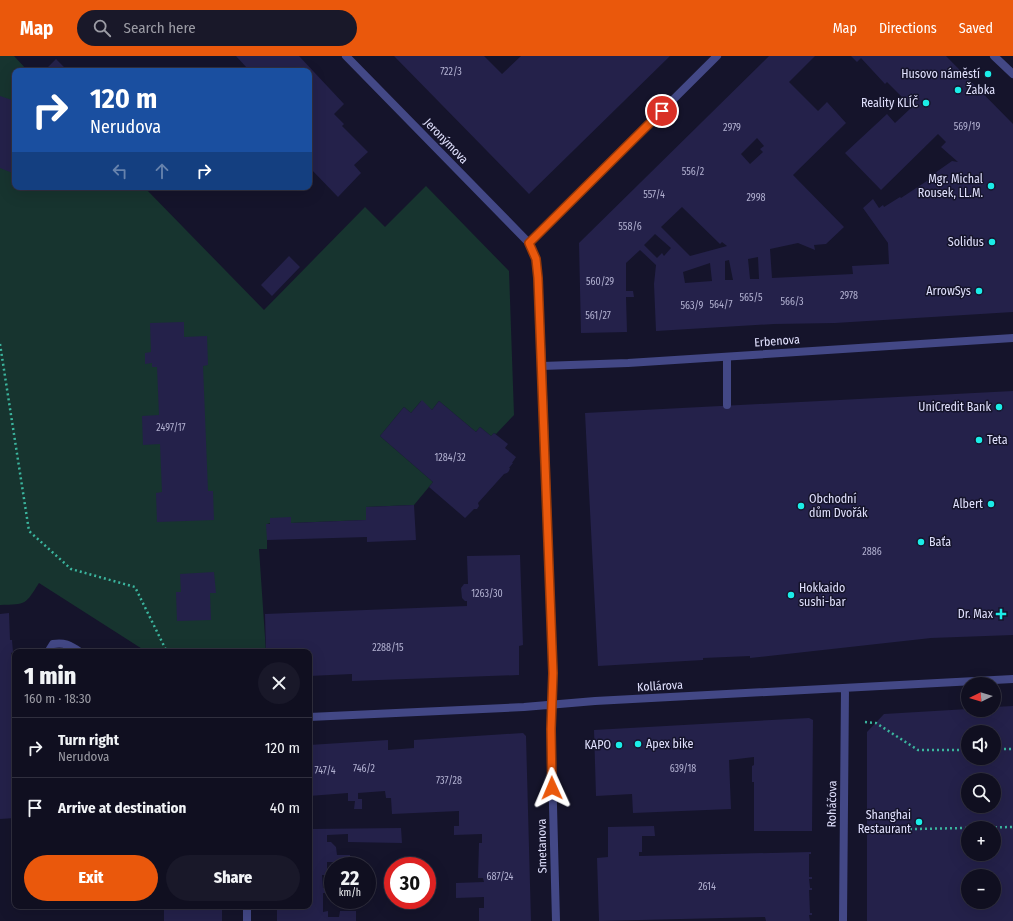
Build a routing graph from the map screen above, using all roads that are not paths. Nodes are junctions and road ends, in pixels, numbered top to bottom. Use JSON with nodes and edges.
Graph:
{"nodes":[{"id":1,"x":346,"y":56,"type":"edge"},
{"id":2,"x":717,"y":56,"type":"edge"},
{"id":3,"x":994,"y":56,"type":"edge"},
{"id":4,"x":1013,"y":74,"type":"edge"},
{"id":5,"x":529,"y":243,"type":"junction"},
{"id":6,"x":1013,"y":338,"type":"edge"},
{"id":7,"x":727,"y":357,"type":"junction"},
{"id":8,"x":542,"y":366,"type":"junction"},
{"id":9,"x":727,"y":406,"type":"dead end"},
{"id":10,"x":50,"y":649,"type":"edge"},
{"id":11,"x":76,"y":649,"type":"edge"},
{"id":12,"x":1013,"y":679,"type":"edge"},
{"id":13,"x":845,"y":688,"type":"junction"},
{"id":14,"x":552,"y":705,"type":"junction"},
{"id":15,"x":312,"y":716,"type":"edge"},
{"id":16,"x":247,"y":909,"type":"edge"},
{"id":17,"x":247,"y":921,"type":"edge"},
{"id":18,"x":556,"y":921,"type":"edge"},
{"id":19,"x":843,"y":921,"type":"edge"}],
"edges":[{"from":1,"to":5,"type":"street","name":"Jeronýmova"},
{"from":2,"to":5,"type":"street"},
{"from":3,"to":4,"type":"street"},
{"from":5,"to":8,"type":"street","name":"Smetanova"},
{"from":6,"to":7,"type":"street","name":"Erbenova"},
{"from":7,"to":8,"type":"street","name":"Erbenova"},
{"from":7,"to":9,"type":"street"},
{"from":8,"to":14,"type":"street","name":"Smetanova"},
{"from":10,"to":11,"type":"street"},
{"from":12,"to":13,"type":"street","name":"Kollárova"},
{"from":13,"to":14,"type":"street","name":"Kollárova"},
{"from":13,"to":19,"type":"street","name":"Roháčova"},
{"from":14,"to":15,"type":"street","name":"Kollárova"},
{"from":14,"to":18,"type":"street","name":"Smetanova"},
{"from":16,"to":17,"type":"street"}]}
